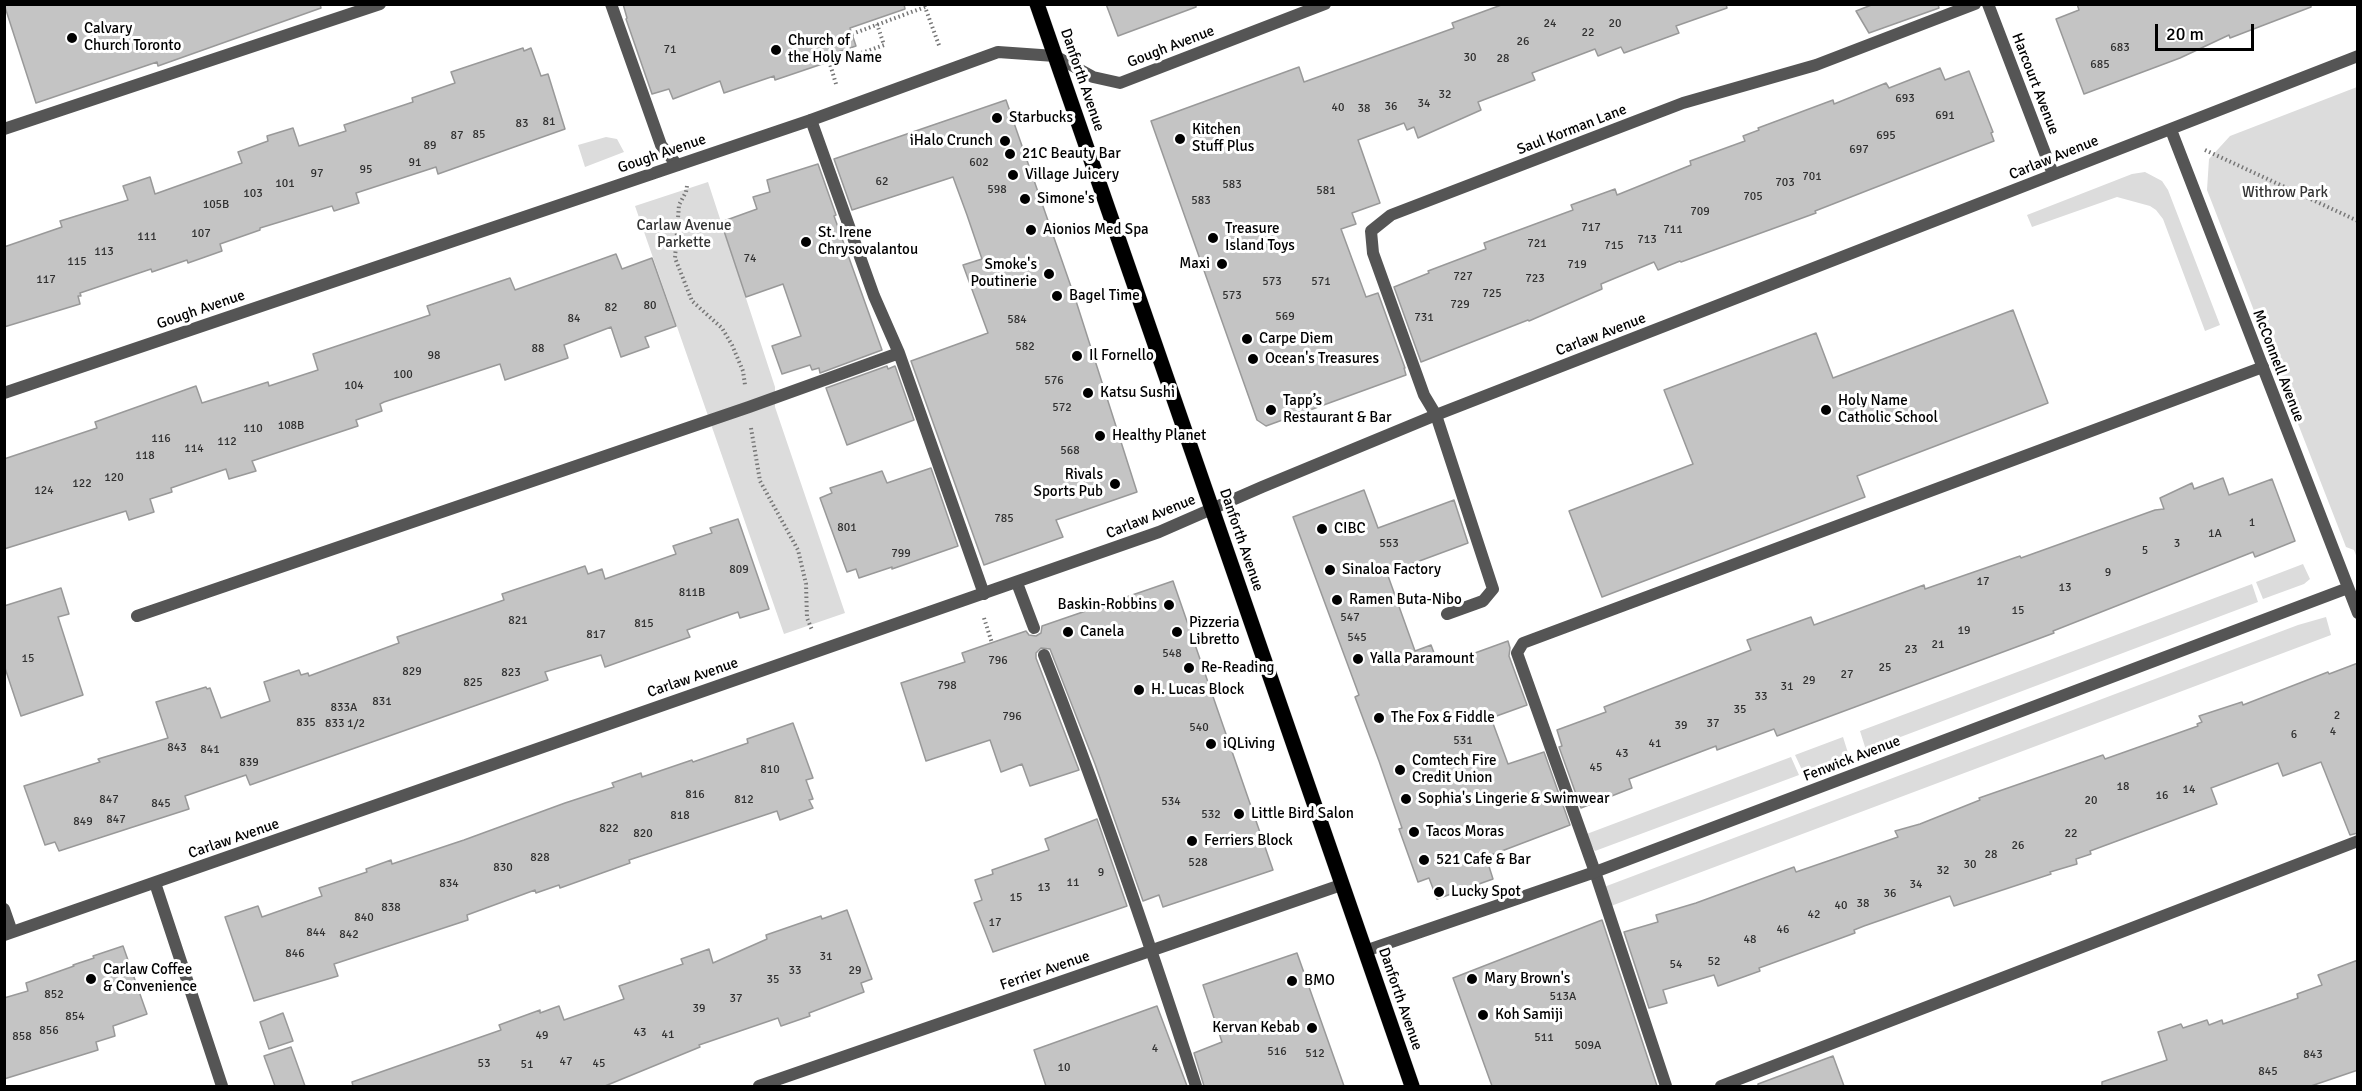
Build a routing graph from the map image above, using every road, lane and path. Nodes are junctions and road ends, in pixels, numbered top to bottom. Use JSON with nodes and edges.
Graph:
{"nodes":[{"id":1,"x":380,"y":4,"type":"edge"},
{"id":2,"x":611,"y":4,"type":"edge"},
{"id":3,"x":1037,"y":4,"type":"edge"},
{"id":4,"x":1325,"y":4,"type":"edge"},
{"id":5,"x":1975,"y":4,"type":"edge"},
{"id":6,"x":1988,"y":4,"type":"edge"},
{"id":7,"x":877,"y":24,"type":"junction"},
{"id":8,"x":852,"y":34,"type":"dead end"},
{"id":9,"x":940,"y":48,"type":"dead end"},
{"id":10,"x":1055,"y":56,"type":"junction"},
{"id":11,"x":2358,"y":56,"type":"edge"},
{"id":12,"x":836,"y":84,"type":"dead end"},
{"id":13,"x":811,"y":120,"type":"junction"},
{"id":14,"x":4,"y":129,"type":"edge"},
{"id":15,"x":2170,"y":130,"type":"junction"},
{"id":16,"x":2205,"y":150,"type":"dead end"},
{"id":17,"x":677,"y":165,"type":"junction"},
{"id":18,"x":2053,"y":174,"type":"junction"},
{"id":19,"x":2358,"y":221,"type":"edge"},
{"id":20,"x":899,"y":353,"type":"junction"},
{"id":21,"x":2263,"y":367,"type":"junction"},
{"id":22,"x":4,"y":393,"type":"edge"},
{"id":23,"x":1436,"y":415,"type":"junction"},
{"id":24,"x":1212,"y":509,"type":"junction"},
{"id":25,"x":1017,"y":583,"type":"junction"},
{"id":26,"x":2348,"y":588,"type":"junction"},
{"id":27,"x":984,"y":594,"type":"junction"},
{"id":28,"x":2358,"y":613,"type":"edge"},
{"id":29,"x":1447,"y":614,"type":"dead end"},
{"id":30,"x":137,"y":616,"type":"dead end"},
{"id":31,"x":984,"y":618,"type":"dead end"},
{"id":32,"x":1035,"y":628,"type":"dead end"},
{"id":33,"x":992,"y":643,"type":"dead end"},
{"id":34,"x":1044,"y":655,"type":"dead end"},
{"id":35,"x":2358,"y":841,"type":"edge"},
{"id":36,"x":1595,"y":872,"type":"junction"},
{"id":37,"x":154,"y":883,"type":"junction"},
{"id":38,"x":1341,"y":885,"type":"junction"},
{"id":39,"x":4,"y":909,"type":"edge"},
{"id":40,"x":8,"y":933,"type":"edge"},
{"id":41,"x":1151,"y":951,"type":"junction"},
{"id":42,"x":1365,"y":951,"type":"junction"},
{"id":43,"x":222,"y":1086,"type":"edge"},
{"id":44,"x":759,"y":1086,"type":"edge"},
{"id":45,"x":1196,"y":1086,"type":"edge"},
{"id":46,"x":1412,"y":1086,"type":"edge"},
{"id":47,"x":1666,"y":1086,"type":"edge"},
{"id":48,"x":1721,"y":1086,"type":"edge"}],
"edges":[{"from":1,"to":14,"type":"street"},
{"from":2,"to":17,"type":"street"},
{"from":3,"to":10,"type":"main road","name":"Danforth Avenue"},
{"from":4,"to":10,"type":"street","name":"Gough Avenue"},
{"from":5,"to":23,"type":"street","name":"Saul Korman Lane"},
{"from":6,"to":18,"type":"street","name":"Harcourt Avenue"},
{"from":7,"to":8,"type":"path"},
{"from":7,"to":9,"type":"path"},
{"from":7,"to":12,"type":"path"},
{"from":10,"to":13,"type":"street","name":"Gough Avenue"},
{"from":10,"to":24,"type":"main road","name":"Danforth Avenue"},
{"from":11,"to":15,"type":"street","name":"Carlaw Avenue"},
{"from":13,"to":17,"type":"street","name":"Gough Avenue"},
{"from":13,"to":20,"type":"street"},
{"from":15,"to":18,"type":"street","name":"Carlaw Avenue"},
{"from":15,"to":21,"type":"street","name":"McConnell Avenue"},
{"from":16,"to":19,"type":"path"},
{"from":17,"to":22,"type":"street","name":"Gough Avenue"},
{"from":18,"to":23,"type":"street","name":"Carlaw Avenue"},
{"from":20,"to":27,"type":"street"},
{"from":20,"to":30,"type":"street"},
{"from":21,"to":26,"type":"street","name":"McConnell Avenue"},
{"from":21,"to":36,"type":"street"},
{"from":23,"to":24,"type":"street","name":"Carlaw Avenue"},
{"from":23,"to":29,"type":"street"},
{"from":24,"to":25,"type":"street","name":"Carlaw Avenue"},
{"from":24,"to":38,"type":"main road","name":"Danforth Avenue"},
{"from":25,"to":27,"type":"street","name":"Carlaw Avenue"},
{"from":25,"to":32,"type":"street"},
{"from":26,"to":28,"type":"street","name":"McConnell Avenue"},
{"from":26,"to":36,"type":"street","name":"Fenwick Avenue"},
{"from":27,"to":37,"type":"street","name":"Carlaw Avenue"},
{"from":31,"to":33,"type":"path"},
{"from":34,"to":41,"type":"street"},
{"from":35,"to":48,"type":"street"},
{"from":36,"to":42,"type":"street","name":"Fenwick Avenue"},
{"from":36,"to":47,"type":"street"},
{"from":37,"to":40,"type":"street","name":"Carlaw Avenue"},
{"from":37,"to":43,"type":"street"},
{"from":38,"to":41,"type":"street","name":"Ferrier Avenue"},
{"from":38,"to":42,"type":"main road","name":"Danforth Avenue"},
{"from":39,"to":40,"type":"street"},
{"from":41,"to":44,"type":"street","name":"Ferrier Avenue"},
{"from":41,"to":45,"type":"street"},
{"from":42,"to":46,"type":"main road","name":"Danforth Avenue"}]}
